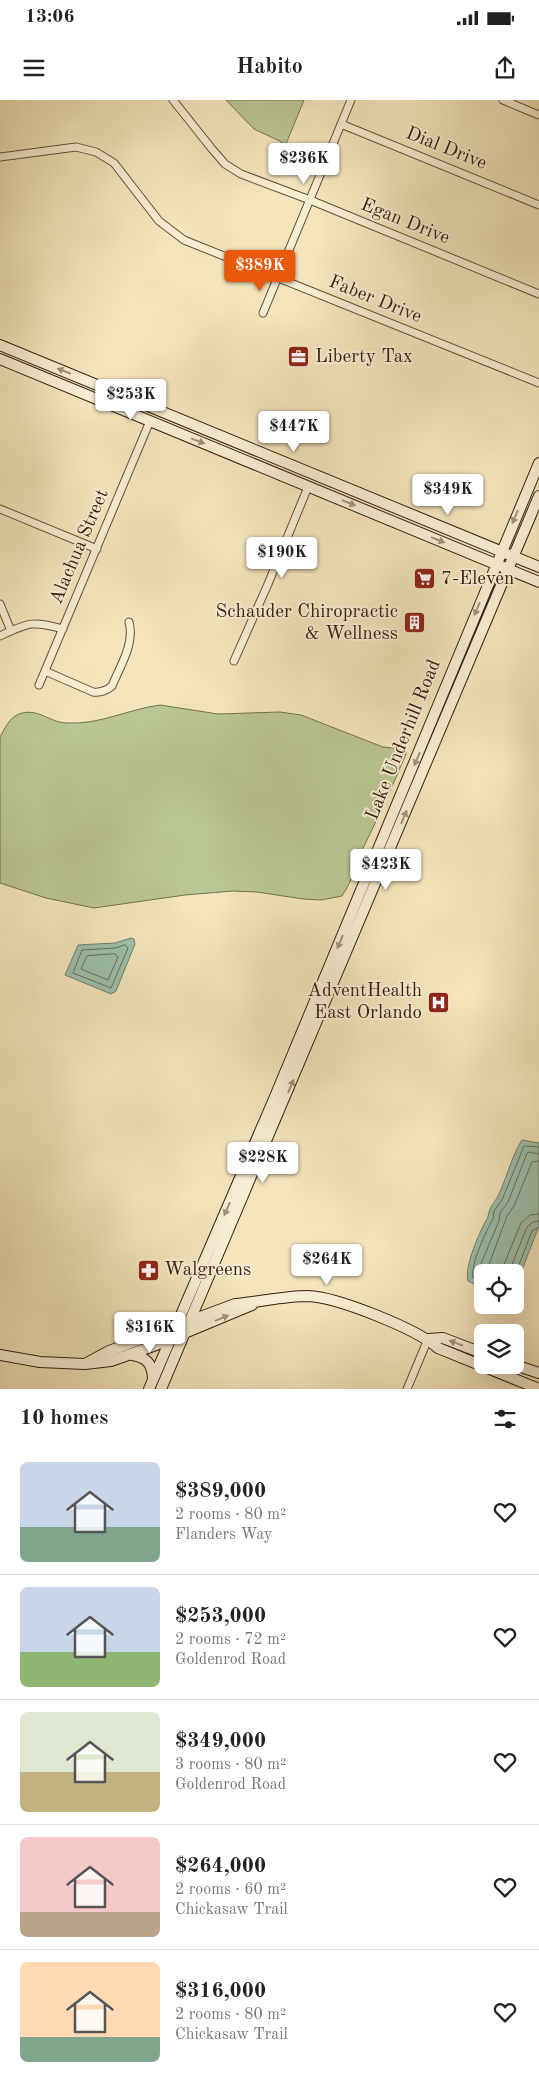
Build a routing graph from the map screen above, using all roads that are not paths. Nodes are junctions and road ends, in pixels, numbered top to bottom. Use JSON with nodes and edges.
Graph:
{"nodes":[{"id":1,"x":173,"y":100,"type":"edge"},
{"id":2,"x":351,"y":100,"type":"edge"},
{"id":3,"x":503,"y":100,"type":"edge"},
{"id":4,"x":539,"y":115,"type":"edge"},
{"id":5,"x":341,"y":124,"type":"junction"},
{"id":6,"x":0,"y":157,"type":"edge"},
{"id":7,"x":310,"y":200,"type":"junction"},
{"id":8,"x":539,"y":204,"type":"edge"},
{"id":9,"x":278,"y":278,"type":"junction"},
{"id":10,"x":539,"y":294,"type":"edge"},
{"id":11,"x":263,"y":313,"type":"dead end"},
{"id":12,"x":0,"y":345,"type":"edge"},
{"id":13,"x":0,"y":359,"type":"edge"},
{"id":14,"x":539,"y":384,"type":"edge"},
{"id":15,"x":105,"y":403,"type":"junction"},
{"id":16,"x":147,"y":406,"type":"junction"},
{"id":17,"x":150,"y":421,"type":"junction"},
{"id":18,"x":190,"y":423,"type":"junction"},
{"id":19,"x":248,"y":461,"type":"junction"},
{"id":20,"x":539,"y":463,"type":"edge"},
{"id":21,"x":296,"y":467,"type":"junction"},
{"id":22,"x":308,"y":487,"type":"junction"},
{"id":23,"x":346,"y":487,"type":"junction"},
{"id":24,"x":539,"y":496,"type":"edge"},
{"id":25,"x":0,"y":509,"type":"edge"},
{"id":26,"x":97,"y":549,"type":"junction"},
{"id":27,"x":501,"y":552,"type":"junction"},
{"id":28,"x":514,"y":557,"type":"junction"},
{"id":29,"x":496,"y":564,"type":"junction"},
{"id":30,"x":539,"y":567,"type":"edge"},
{"id":31,"x":509,"y":569,"type":"junction"},
{"id":32,"x":539,"y":582,"type":"edge"},
{"id":33,"x":0,"y":604,"type":"edge"},
{"id":34,"x":129,"y":622,"type":"dead end"},
{"id":35,"x":63,"y":629,"type":"junction"},
{"id":36,"x":12,"y":631,"type":"junction"},
{"id":37,"x":0,"y":636,"type":"edge"},
{"id":38,"x":234,"y":661,"type":"dead end"},
{"id":39,"x":45,"y":671,"type":"junction"},
{"id":40,"x":39,"y":685,"type":"dead end"},
{"id":41,"x":374,"y":862,"type":"junction"},
{"id":42,"x":383,"y":866,"type":"junction"},
{"id":43,"x":307,"y":1019,"type":"junction"},
{"id":44,"x":307,"y":1046,"type":"junction"},
{"id":45,"x":274,"y":1099,"type":"junction"},
{"id":46,"x":274,"y":1125,"type":"junction"},
{"id":47,"x":204,"y":1292,"type":"junction"},
{"id":48,"x":257,"y":1302,"type":"junction"},
{"id":49,"x":219,"y":1310,"type":"junction"},
{"id":50,"x":191,"y":1320,"type":"junction"},
{"id":51,"x":176,"y":1326,"type":"junction"},
{"id":52,"x":186,"y":1333,"type":"junction"},
{"id":53,"x":171,"y":1339,"type":"junction"},
{"id":54,"x":428,"y":1339,"type":"junction"},
{"id":55,"x":474,"y":1350,"type":"edge"},
{"id":56,"x":0,"y":1355,"type":"edge"},
{"id":57,"x":131,"y":1355,"type":"junction"},
{"id":58,"x":85,"y":1364,"type":"junction"},
{"id":59,"x":524,"y":1368,"type":"edge"},
{"id":60,"x":539,"y":1373,"type":"edge"},
{"id":61,"x":153,"y":1379,"type":"junction"},
{"id":62,"x":149,"y":1389,"type":"edge"},
{"id":63,"x":161,"y":1389,"type":"edge"},
{"id":64,"x":407,"y":1389,"type":"edge"},
{"id":65,"x":539,"y":1389,"type":"edge"}],
"edges":[{"from":1,"to":7,"type":"street","name":"Egan Drive"},
{"from":2,"to":5,"type":"street"},
{"from":3,"to":4,"type":"street"},
{"from":5,"to":7,"type":"street"},
{"from":5,"to":8,"type":"street","name":"Dial Drive"},
{"from":6,"to":9,"type":"street","name":"Faber Drive"},
{"from":7,"to":9,"type":"street"},
{"from":7,"to":10,"type":"street","name":"Egan Drive"},
{"from":9,"to":11,"type":"street"},
{"from":9,"to":14,"type":"street","name":"Faber Drive"},
{"from":16,"to":12,"type":"street","one_way":true},
{"from":13,"to":15,"type":"street"},
{"from":15,"to":16,"type":"street"},
{"from":15,"to":17,"type":"street"},
{"from":16,"to":18,"type":"street"},
{"from":17,"to":18,"type":"street"},
{"from":17,"to":19,"type":"street","one_way":true},
{"from":17,"to":26,"type":"street","name":"Alachua Street"},
{"from":18,"to":21,"type":"street"},
{"from":19,"to":21,"type":"street"},
{"from":19,"to":22,"type":"street"},
{"from":20,"to":27,"type":"street","name":"Lake Underhill Road","one_way":true},
{"from":21,"to":23,"type":"street"},
{"from":22,"to":23,"type":"street"},
{"from":22,"to":29,"type":"street","one_way":true},
{"from":22,"to":38,"type":"street"},
{"from":23,"to":27,"type":"street"},
{"from":24,"to":28,"type":"street","name":"Lake Underhill Road"},
{"from":25,"to":26,"type":"street"},
{"from":26,"to":35,"type":"street","name":"Alachua Street"},
{"from":27,"to":28,"type":"street"},
{"from":27,"to":29,"type":"street","name":"Lake Underhill Road"},
{"from":28,"to":30,"type":"street"},
{"from":28,"to":31,"type":"street","name":"Lake Underhill Road"},
{"from":29,"to":31,"type":"street"},
{"from":29,"to":41,"type":"street","name":"Lake Underhill Road","one_way":true},
{"from":31,"to":32,"type":"street"},
{"from":42,"to":31,"type":"street","name":"Lake Underhill Road","one_way":true},
{"from":33,"to":36,"type":"street"},
{"from":34,"to":39,"type":"street"},
{"from":35,"to":36,"type":"street"},
{"from":35,"to":39,"type":"street","name":"Alachua Street"},
{"from":36,"to":37,"type":"street"},
{"from":39,"to":40,"type":"street","name":"Alachua Street"},
{"from":41,"to":42,"type":"street"},
{"from":41,"to":43,"type":"street","name":"Lake Underhill Road","one_way":true},
{"from":42,"to":44,"type":"street","name":"Lake Underhill Road"},
{"from":43,"to":44,"type":"street"},
{"from":43,"to":45,"type":"street","name":"Lake Underhill Road"},
{"from":46,"to":44,"type":"street","name":"Lake Underhill Road","one_way":true},
{"from":45,"to":46,"type":"street"},
{"from":45,"to":51,"type":"street","name":"Lake Underhill Road","one_way":true},
{"from":46,"to":47,"type":"street","name":"Lake Underhill Road"},
{"from":47,"to":49,"type":"street"},
{"from":47,"to":50,"type":"street","name":"Lake Underhill Road"},
{"from":48,"to":49,"type":"street"},
{"from":52,"to":48,"type":"street","one_way":true},
{"from":48,"to":54,"type":"street"},
{"from":49,"to":50,"type":"street"},
{"from":50,"to":51,"type":"street"},
{"from":50,"to":52,"type":"street","name":"Lake Underhill Road"},
{"from":51,"to":53,"type":"street","name":"Lake Underhill Road"},
{"from":51,"to":58,"type":"street"},
{"from":52,"to":53,"type":"street"},
{"from":52,"to":63,"type":"street","name":"Lake Underhill Road"},
{"from":53,"to":57,"type":"street"},
{"from":53,"to":61,"type":"street","name":"Lake Underhill Road"},
{"from":55,"to":54,"type":"street","one_way":true},
{"from":54,"to":64,"type":"street"},
{"from":54,"to":65,"type":"street"},
{"from":56,"to":58,"type":"street"},
{"from":57,"to":58,"type":"street"},
{"from":57,"to":61,"type":"street"},
{"from":59,"to":60,"type":"street"},
{"from":61,"to":62,"type":"street","name":"Lake Underhill Road"}]}
